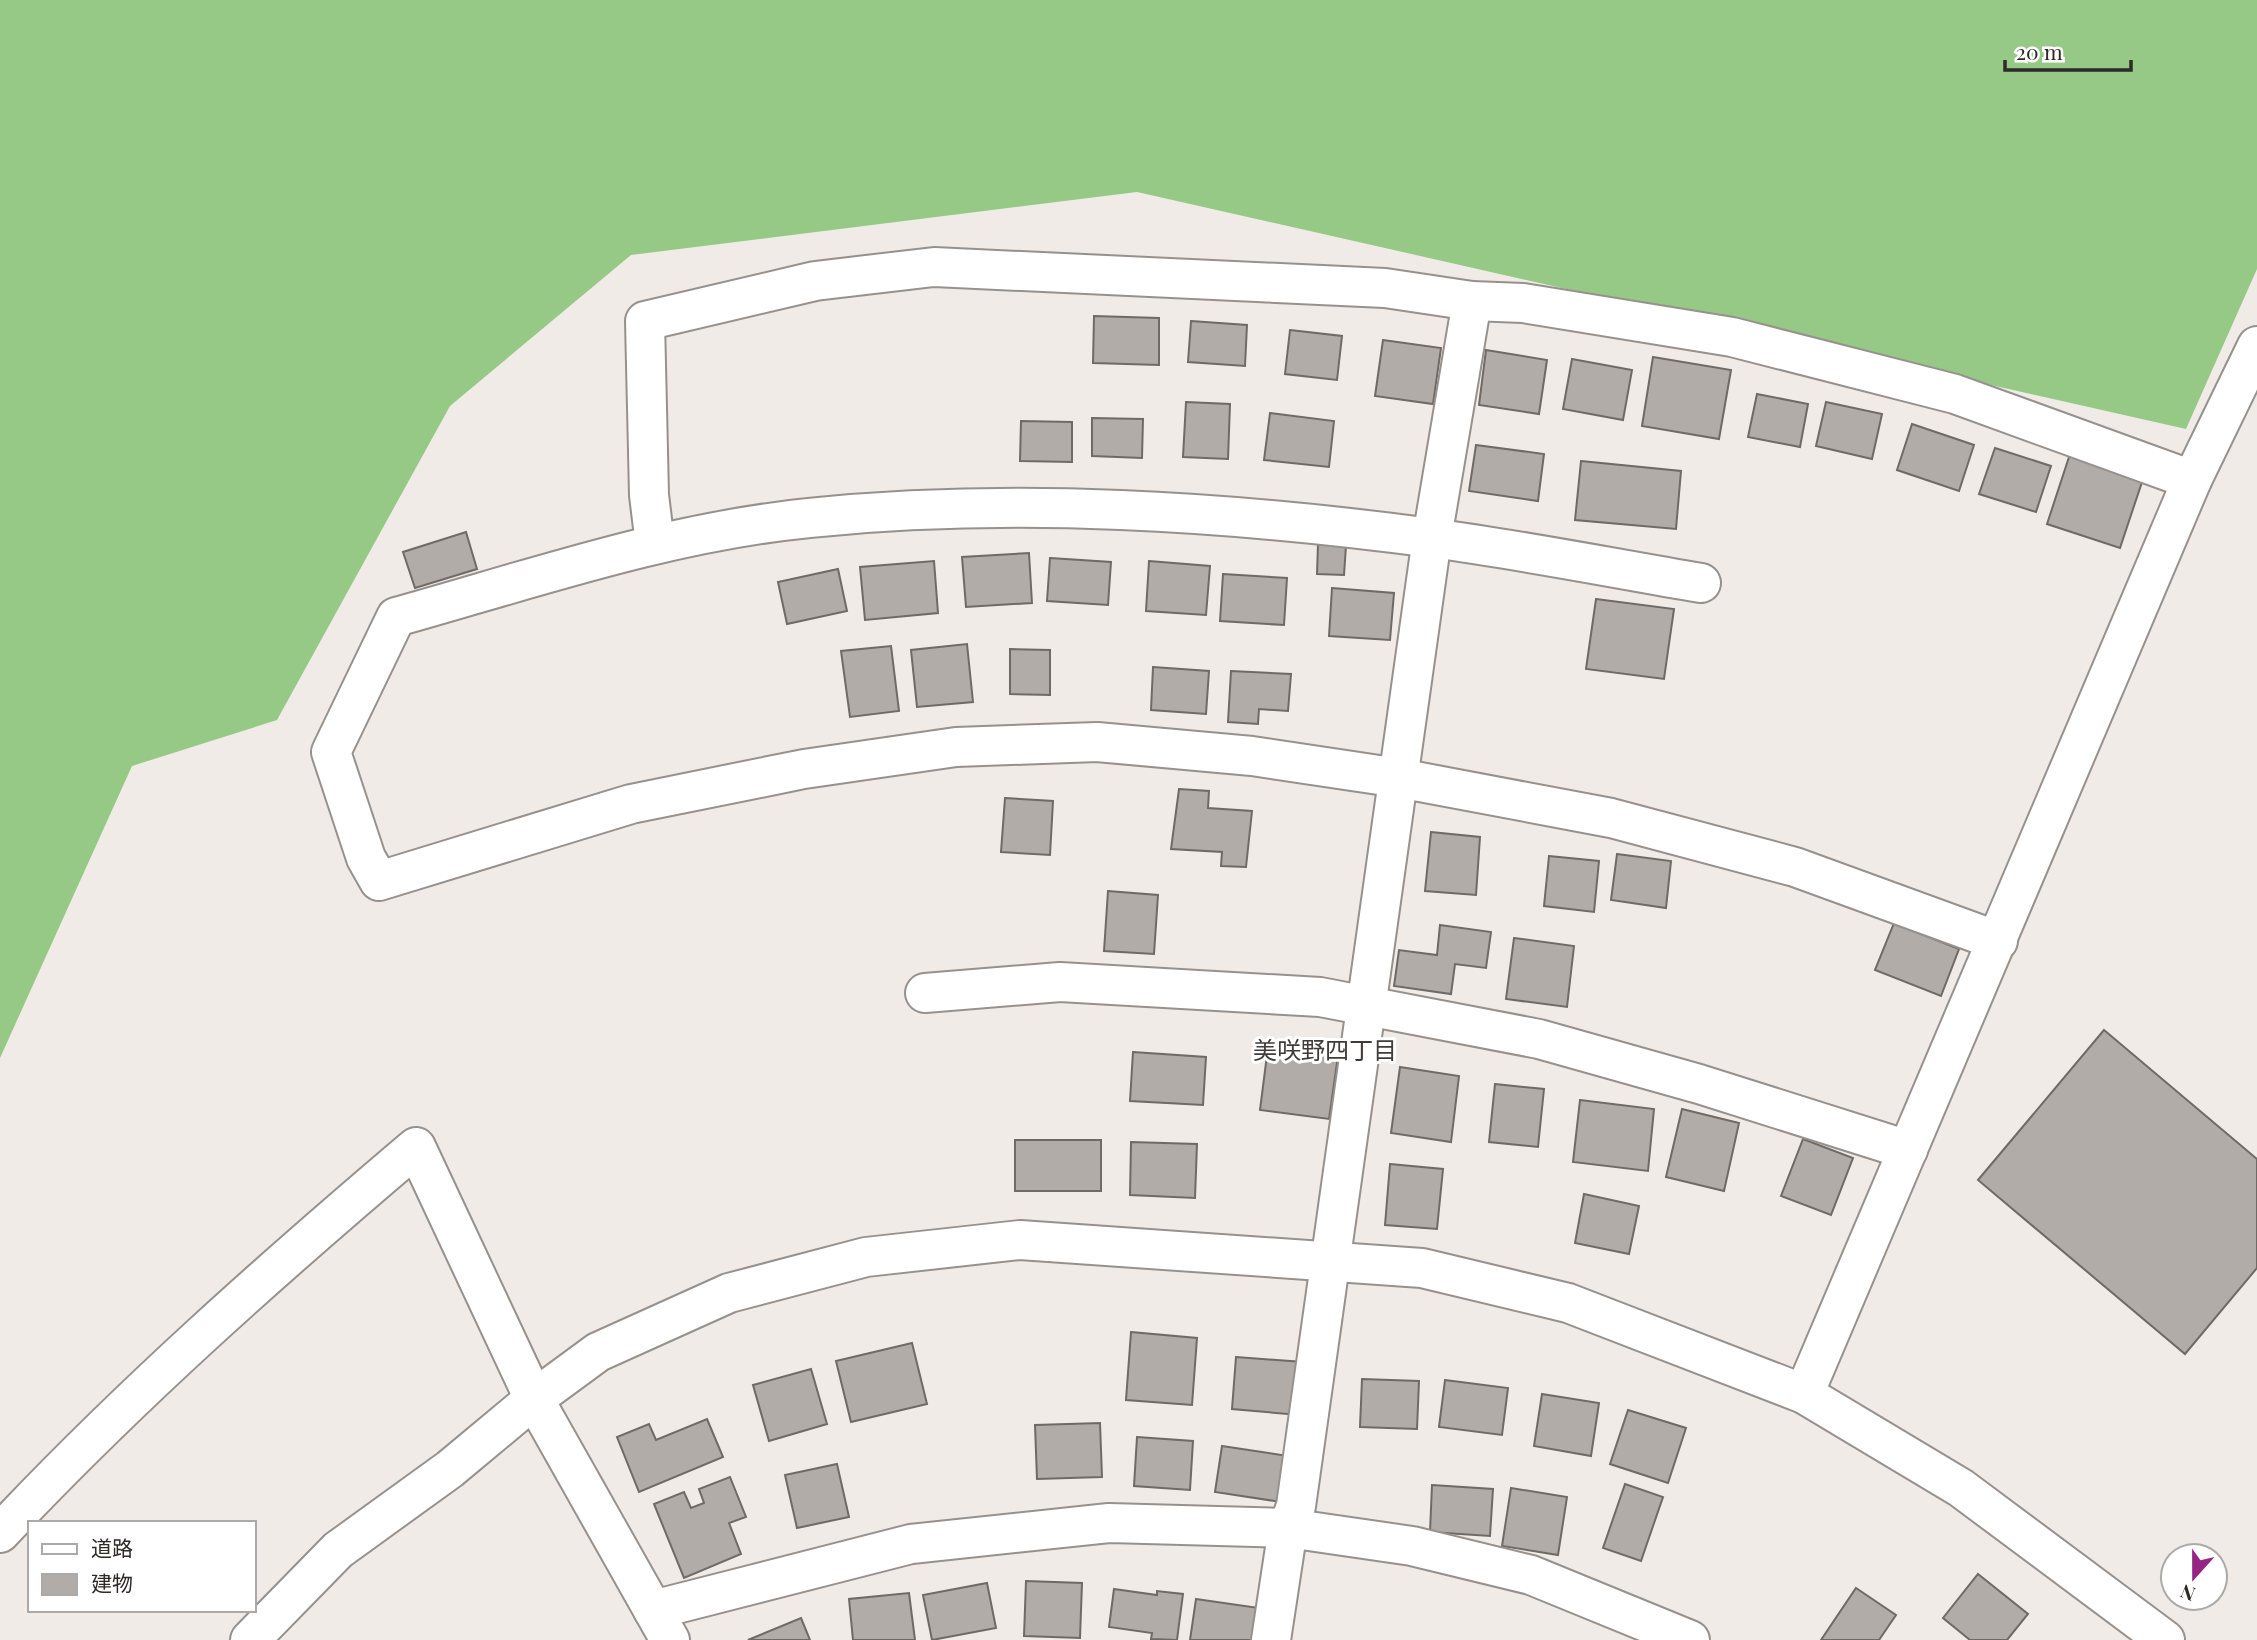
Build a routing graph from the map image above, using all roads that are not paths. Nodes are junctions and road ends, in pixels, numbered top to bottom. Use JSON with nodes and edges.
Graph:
{"nodes":[{"id":1,"x":1472,"y":301,"type":"junction"},
{"id":2,"x":2257,"y":346,"type":"edge"},
{"id":3,"x":2192,"y":480,"type":"junction"},
{"id":4,"x":1432,"y":538,"type":"junction"},
{"id":5,"x":655,"y":544,"type":"junction"},
{"id":6,"x":1701,"y":583,"type":"dead end"},
{"id":7,"x":1399,"y":778,"type":"junction"},
{"id":8,"x":1998,"y":941,"type":"junction"},
{"id":9,"x":925,"y":993,"type":"dead end"},
{"id":10,"x":1366,"y":1007,"type":"junction"},
{"id":11,"x":1908,"y":1150,"type":"junction"},
{"id":12,"x":1329,"y":1261,"type":"junction"},
{"id":13,"x":1804,"y":1394,"type":"junction"},
{"id":14,"x":534,"y":1399,"type":"junction"},
{"id":15,"x":1288,"y":1528,"type":"junction"},
{"id":16,"x":0,"y":1533,"type":"edge"},
{"id":17,"x":662,"y":1625,"type":"edge"},
{"id":18,"x":250,"y":1640,"type":"edge"},
{"id":19,"x":1271,"y":1640,"type":"edge"},
{"id":20,"x":1690,"y":1640,"type":"edge"},
{"id":21,"x":2165,"y":1640,"type":"edge"}],
"edges":[{"from":1,"to":3,"type":"street"},
{"from":1,"to":4,"type":"street"},
{"from":1,"to":5,"type":"street"},
{"from":2,"to":3,"type":"street"},
{"from":3,"to":8,"type":"street"},
{"from":4,"to":5,"type":"street"},
{"from":4,"to":6,"type":"street"},
{"from":4,"to":7,"type":"street"},
{"from":5,"to":7,"type":"street"},
{"from":7,"to":8,"type":"street"},
{"from":7,"to":10,"type":"street"},
{"from":8,"to":11,"type":"street"},
{"from":9,"to":10,"type":"street"},
{"from":10,"to":11,"type":"street"},
{"from":10,"to":12,"type":"street"},
{"from":11,"to":13,"type":"street"},
{"from":12,"to":13,"type":"street"},
{"from":12,"to":14,"type":"street"},
{"from":12,"to":15,"type":"street"},
{"from":13,"to":21,"type":"street"},
{"from":14,"to":16,"type":"street"},
{"from":14,"to":17,"type":"street"},
{"from":14,"to":18,"type":"street"},
{"from":15,"to":17,"type":"street"},
{"from":15,"to":19,"type":"street"},
{"from":15,"to":20,"type":"street"}]}
